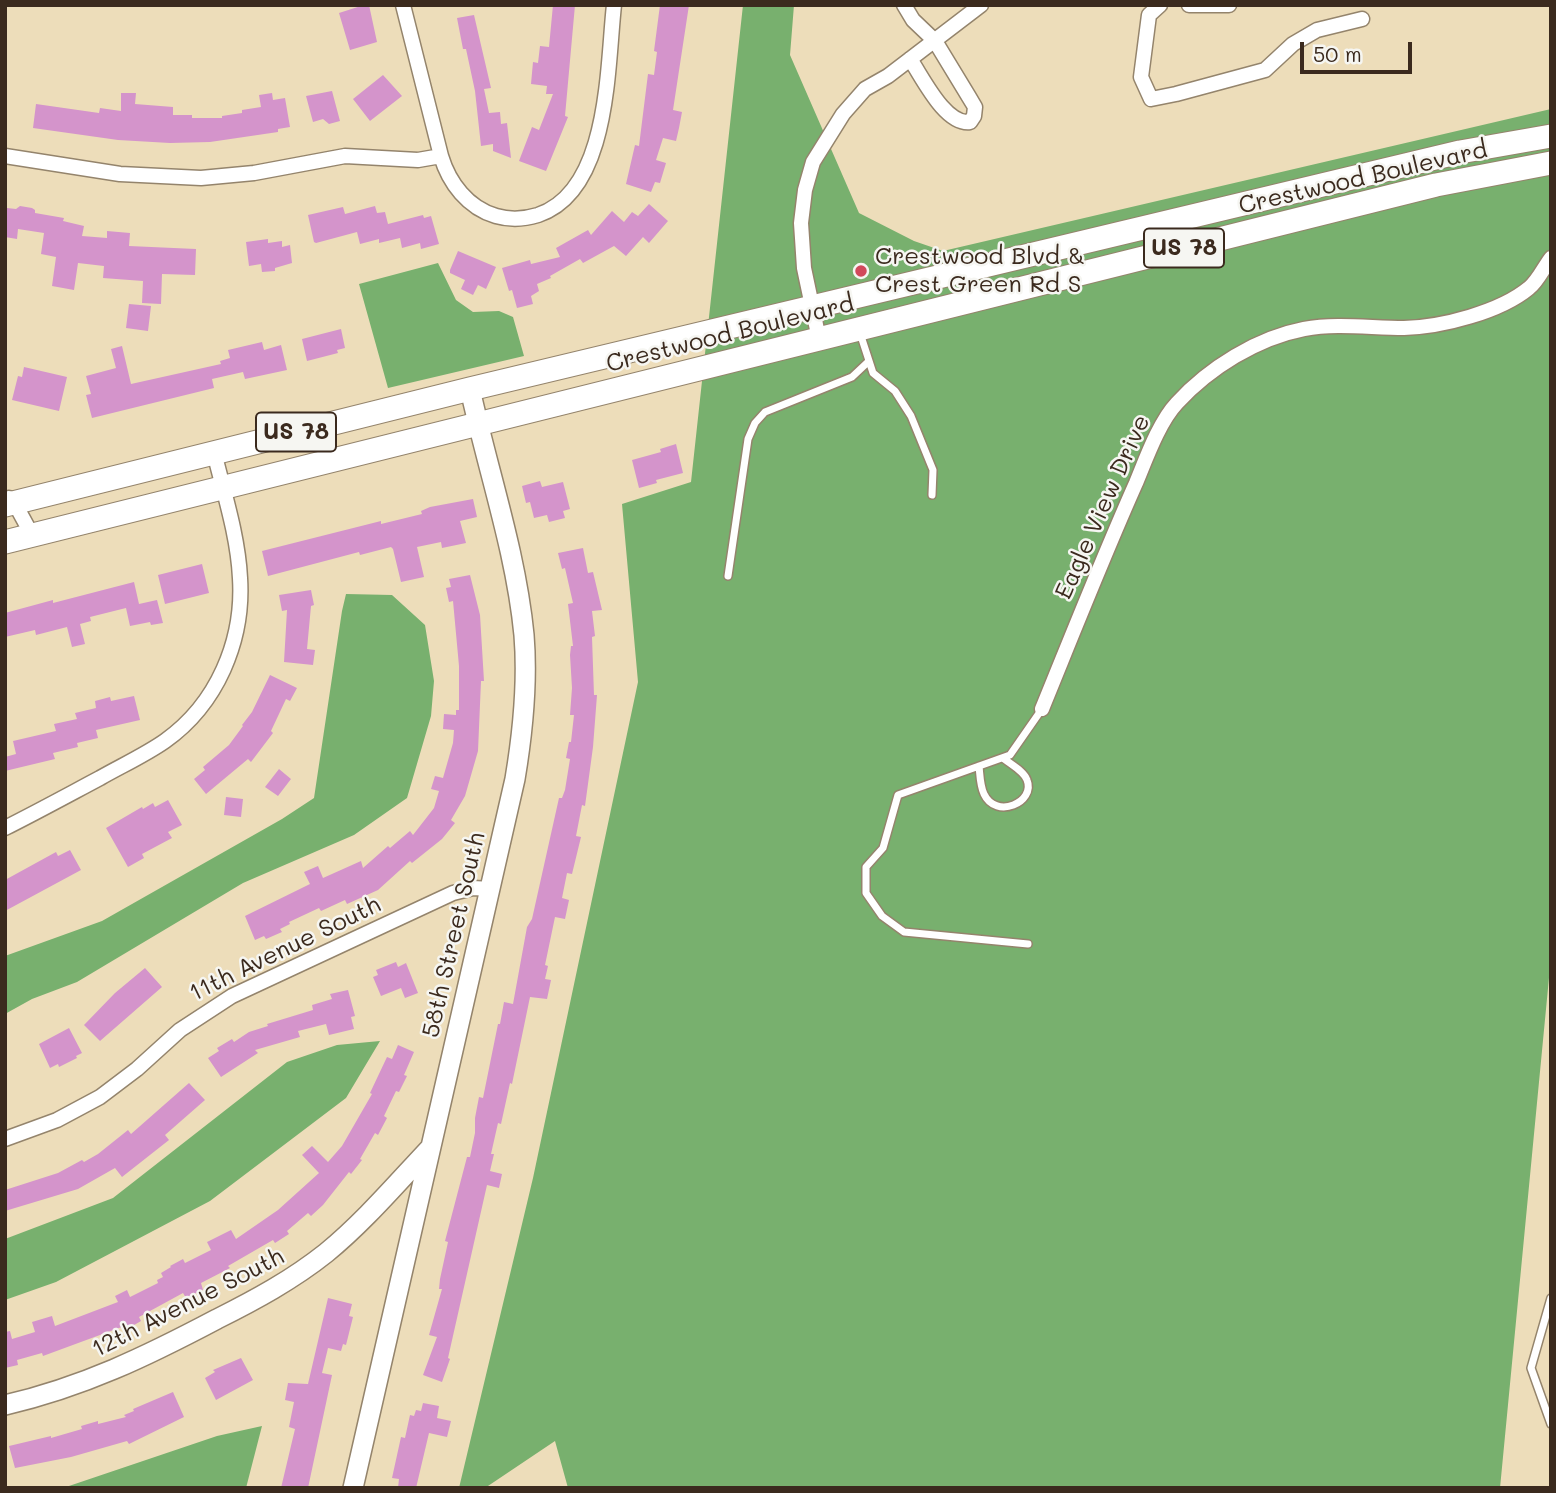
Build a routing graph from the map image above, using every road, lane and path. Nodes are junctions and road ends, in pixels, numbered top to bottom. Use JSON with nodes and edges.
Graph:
{"nodes":[{"id":1,"x":403,"y":5,"type":"edge"},
{"id":2,"x":614,"y":5,"type":"edge"},
{"id":3,"x":904,"y":5,"type":"edge"},
{"id":4,"x":981,"y":5,"type":"edge"},
{"id":5,"x":1160,"y":5,"type":"edge"},
{"id":6,"x":1189,"y":5,"type":"edge"},
{"id":7,"x":1229,"y":5,"type":"edge"},
{"id":8,"x":1362,"y":19,"type":"dead end"},
{"id":9,"x":935,"y":41,"type":"junction"},
{"id":10,"x":910,"y":60,"type":"junction"},
{"id":11,"x":1551,"y":136,"type":"edge"},
{"id":12,"x":5,"y":156,"type":"edge"},
{"id":13,"x":441,"y":156,"type":"junction"},
{"id":14,"x":1551,"y":163,"type":"edge"},
{"id":15,"x":1551,"y":258,"type":"edge"},
{"id":16,"x":812,"y":307,"type":"junction"},
{"id":17,"x":859,"y":329,"type":"junction"},
{"id":18,"x":819,"y":339,"type":"junction"},
{"id":19,"x":869,"y":361,"type":"junction"},
{"id":20,"x":470,"y":389,"type":"junction"},
{"id":21,"x":478,"y":425,"type":"junction"},
{"id":22,"x":214,"y":452,"type":"junction"},
{"id":23,"x":223,"y":488,"type":"junction"},
{"id":24,"x":932,"y":495,"type":"dead end"},
{"id":25,"x":8,"y":501,"type":"edge"},
{"id":26,"x":32,"y":535,"type":"junction"},
{"id":27,"x":5,"y":542,"type":"edge"},
{"id":28,"x":728,"y":576,"type":"dead end"},
{"id":29,"x":1042,"y":709,"type":"joint"},
{"id":30,"x":1003,"y":758,"type":"junction"},
{"id":31,"x":979,"y":766,"type":"junction"},
{"id":32,"x":5,"y":828,"type":"edge"},
{"id":33,"x":490,"y":889,"type":"junction"},
{"id":34,"x":1028,"y":944,"type":"dead end"},
{"id":35,"x":5,"y":1139,"type":"edge"},
{"id":36,"x":431,"y":1146,"type":"junction"},
{"id":37,"x":1551,"y":1298,"type":"edge"},
{"id":38,"x":5,"y":1405,"type":"edge"},
{"id":39,"x":1551,"y":1424,"type":"edge"},
{"id":40,"x":353,"y":1488,"type":"edge"}],
"edges":[{"from":1,"to":13,"type":"street"},
{"from":2,"to":13,"type":"street"},
{"from":3,"to":9,"type":"street"},
{"from":4,"to":9,"type":"street"},
{"from":5,"to":8,"type":"street"},
{"from":6,"to":7,"type":"street"},
{"from":9,"to":10,"type":"street"},
{"from":9,"to":10,"type":"street"},
{"from":10,"to":16,"type":"street"},
{"from":11,"to":16,"type":"main road","name":"Crestwood Boulevard","number":"US 78"},
{"from":12,"to":13,"type":"street"},
{"from":14,"to":17,"type":"main road","name":"Crestwood Boulevard","number":"US 78"},
{"from":15,"to":29,"type":"street","name":"Eagle View Drive"},
{"from":16,"to":18,"type":"street"},
{"from":16,"to":20,"type":"main road","name":"Crestwood Boulevard","number":"US 78"},
{"from":17,"to":18,"type":"main road","name":"Crestwood Boulevard","number":"US 78"},
{"from":17,"to":19,"type":"lane"},
{"from":18,"to":21,"type":"main road","name":"Crestwood Boulevard","number":"US 78"},
{"from":19,"to":24,"type":"lane"},
{"from":19,"to":28,"type":"lane"},
{"from":20,"to":21,"type":"street","name":"58th Street South"},
{"from":20,"to":22,"type":"main road","name":"Crestwood Boulevard","number":"US 78"},
{"from":21,"to":23,"type":"main road","name":"Crestwood Boulevard","number":"US 78"},
{"from":21,"to":33,"type":"street","name":"58th Street South"},
{"from":22,"to":23,"type":"street"},
{"from":22,"to":25,"type":"main road","name":"Crestwood Boulevard","number":"US 78"},
{"from":23,"to":26,"type":"main road","name":"Crestwood Boulevard","number":"US 78"},
{"from":23,"to":32,"type":"street"},
{"from":25,"to":26,"type":"street"},
{"from":26,"to":27,"type":"main road","name":"Crestwood Boulevard","number":"US 78"},
{"from":29,"to":30,"type":"lane"},
{"from":30,"to":31,"type":"lane"},
{"from":30,"to":31,"type":"lane"},
{"from":31,"to":34,"type":"lane"},
{"from":33,"to":35,"type":"street","name":"11th Avenue South"},
{"from":33,"to":36,"type":"street","name":"58th Street South"},
{"from":36,"to":38,"type":"street","name":"12th Avenue South"},
{"from":36,"to":40,"type":"street","name":"58th Street South"},
{"from":37,"to":39,"type":"lane"}]}
